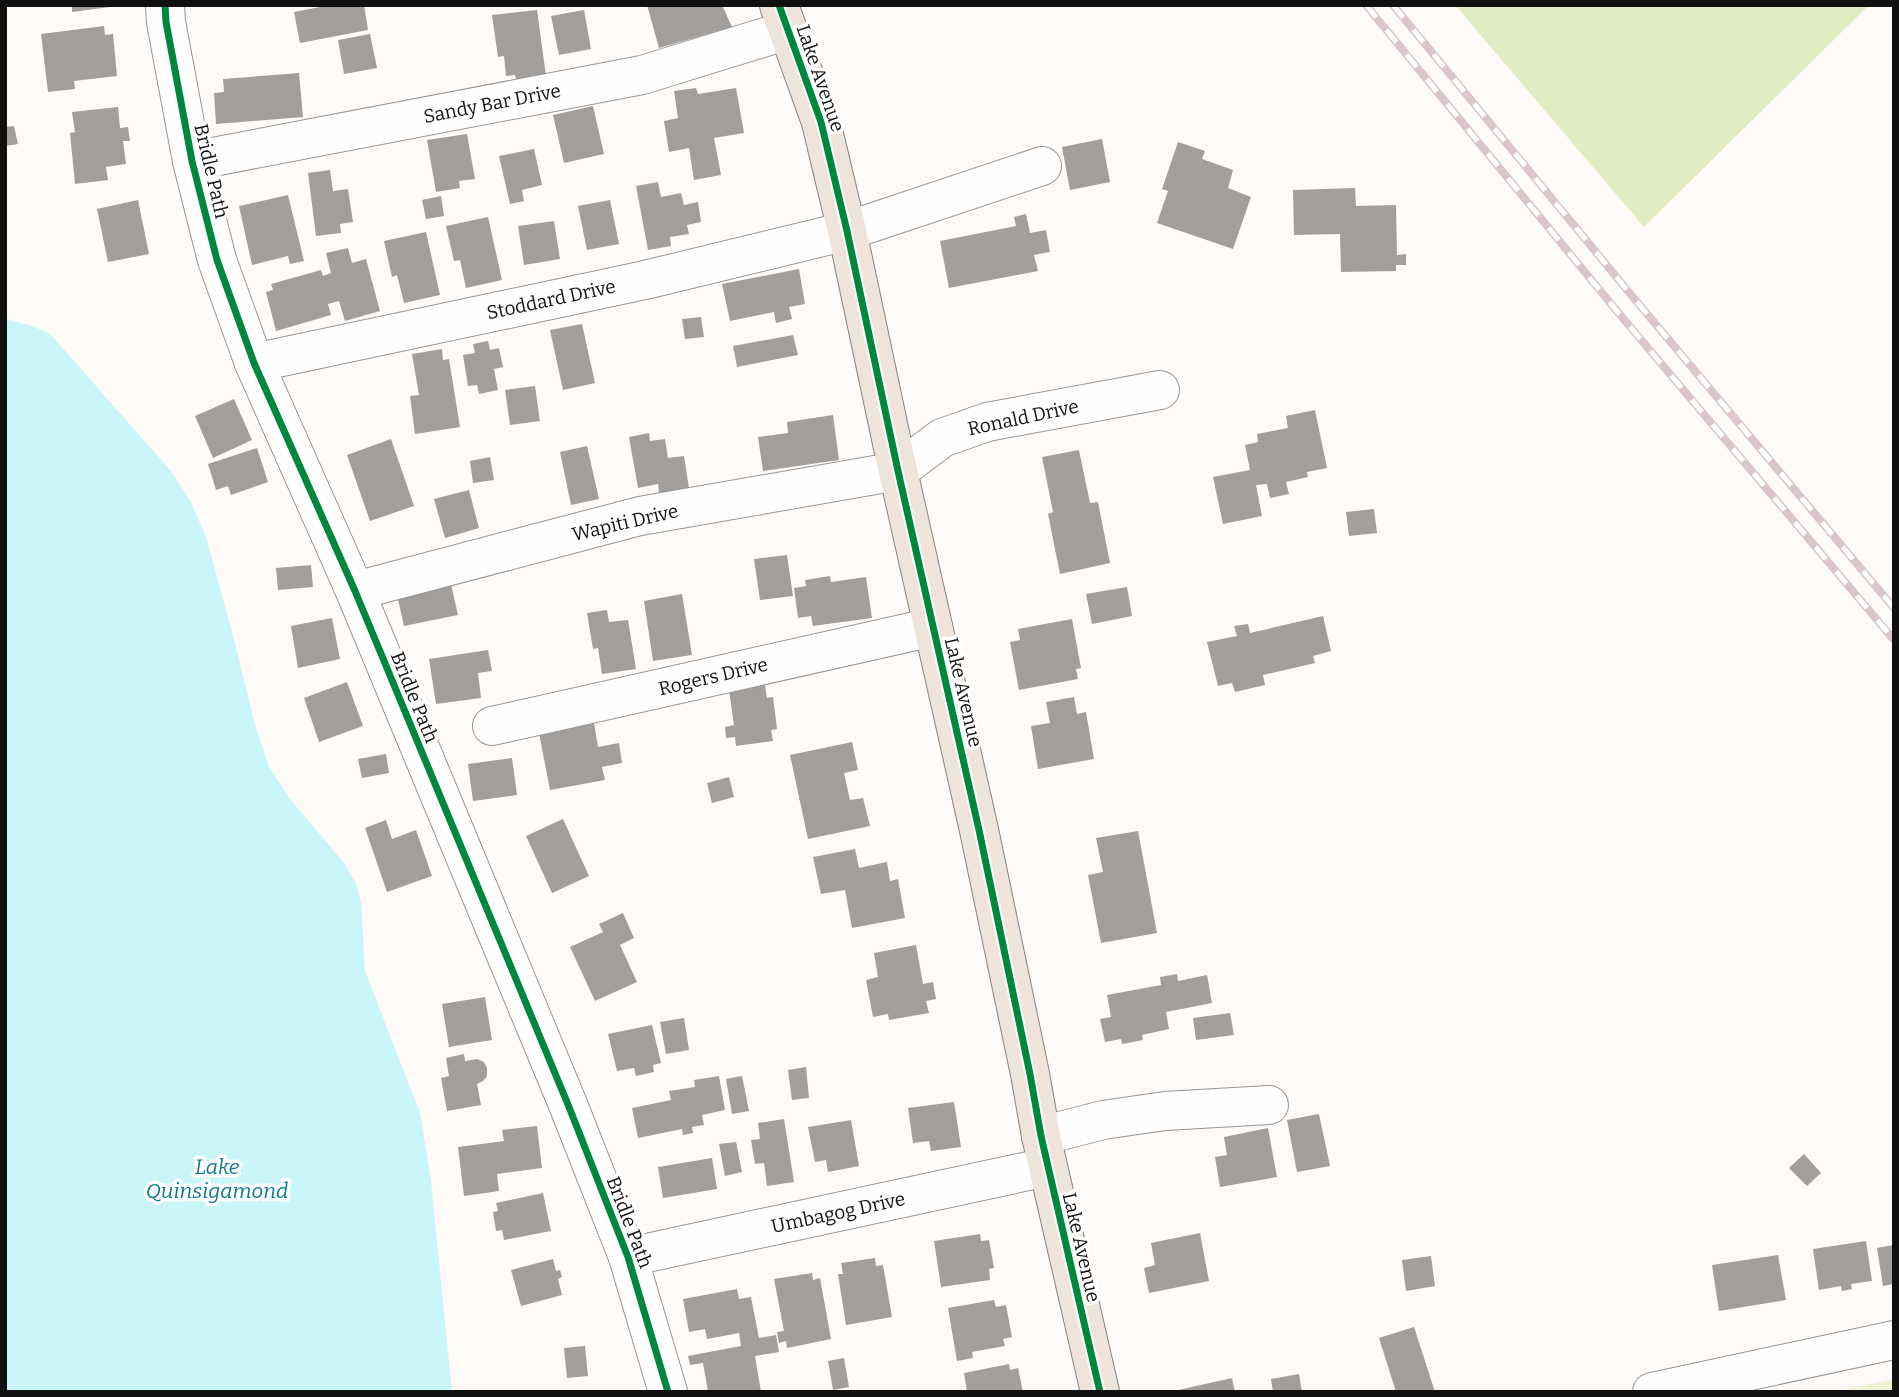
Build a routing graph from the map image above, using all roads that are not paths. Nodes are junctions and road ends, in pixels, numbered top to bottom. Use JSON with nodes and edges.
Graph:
{"nodes":[{"id":1,"x":165,"y":5,"type":"edge"},
{"id":2,"x":784,"y":18,"type":"edge"},
{"id":3,"x":192,"y":161,"type":"junction"},
{"id":4,"x":1042,"y":166,"type":"dead end"},
{"id":5,"x":848,"y":230,"type":"junction"},
{"id":6,"x":254,"y":363,"type":"junction"},
{"id":7,"x":1160,"y":390,"type":"dead end"},
{"id":8,"x":898,"y":471,"type":"junction"},
{"id":9,"x":355,"y":591,"type":"junction"},
{"id":10,"x":933,"y":626,"type":"junction"},
{"id":11,"x":492,"y":726,"type":"dead end"},
{"id":12,"x":1269,"y":1105,"type":"dead end"},
{"id":13,"x":1044,"y":1152,"type":"junction"},
{"id":14,"x":628,"y":1257,"type":"junction"},
{"id":15,"x":1894,"y":1340,"type":"edge"},
{"id":16,"x":668,"y":1392,"type":"edge"},
{"id":17,"x":1100,"y":1392,"type":"edge"},
{"id":18,"x":1653,"y":1392,"type":"edge"}],
"edges":[{"from":1,"to":3,"type":"street","name":"Bridle Path"},
{"from":2,"to":3,"type":"street","name":"Sandy Bar Drive"},
{"from":2,"to":5,"type":"main road","name":"Lake Avenue"},
{"from":3,"to":6,"type":"street","name":"Bridle Path"},
{"from":4,"to":5,"type":"street","name":"Stoddard Drive"},
{"from":5,"to":6,"type":"street","name":"Stoddard Drive"},
{"from":5,"to":8,"type":"main road","name":"Lake Avenue"},
{"from":6,"to":9,"type":"street","name":"Bridle Path"},
{"from":7,"to":8,"type":"street","name":"Ronald Drive"},
{"from":8,"to":9,"type":"street","name":"Wapiti Drive"},
{"from":8,"to":10,"type":"main road","name":"Lake Avenue"},
{"from":9,"to":14,"type":"street","name":"Bridle Path"},
{"from":10,"to":11,"type":"street","name":"Rogers Drive"},
{"from":10,"to":13,"type":"main road","name":"Lake Avenue"},
{"from":12,"to":13,"type":"street","name":"Umbagog Drive"},
{"from":13,"to":14,"type":"street","name":"Umbagog Drive"},
{"from":13,"to":17,"type":"main road","name":"Lake Avenue"},
{"from":14,"to":16,"type":"street","name":"Bridle Path"},
{"from":15,"to":18,"type":"street"}]}
